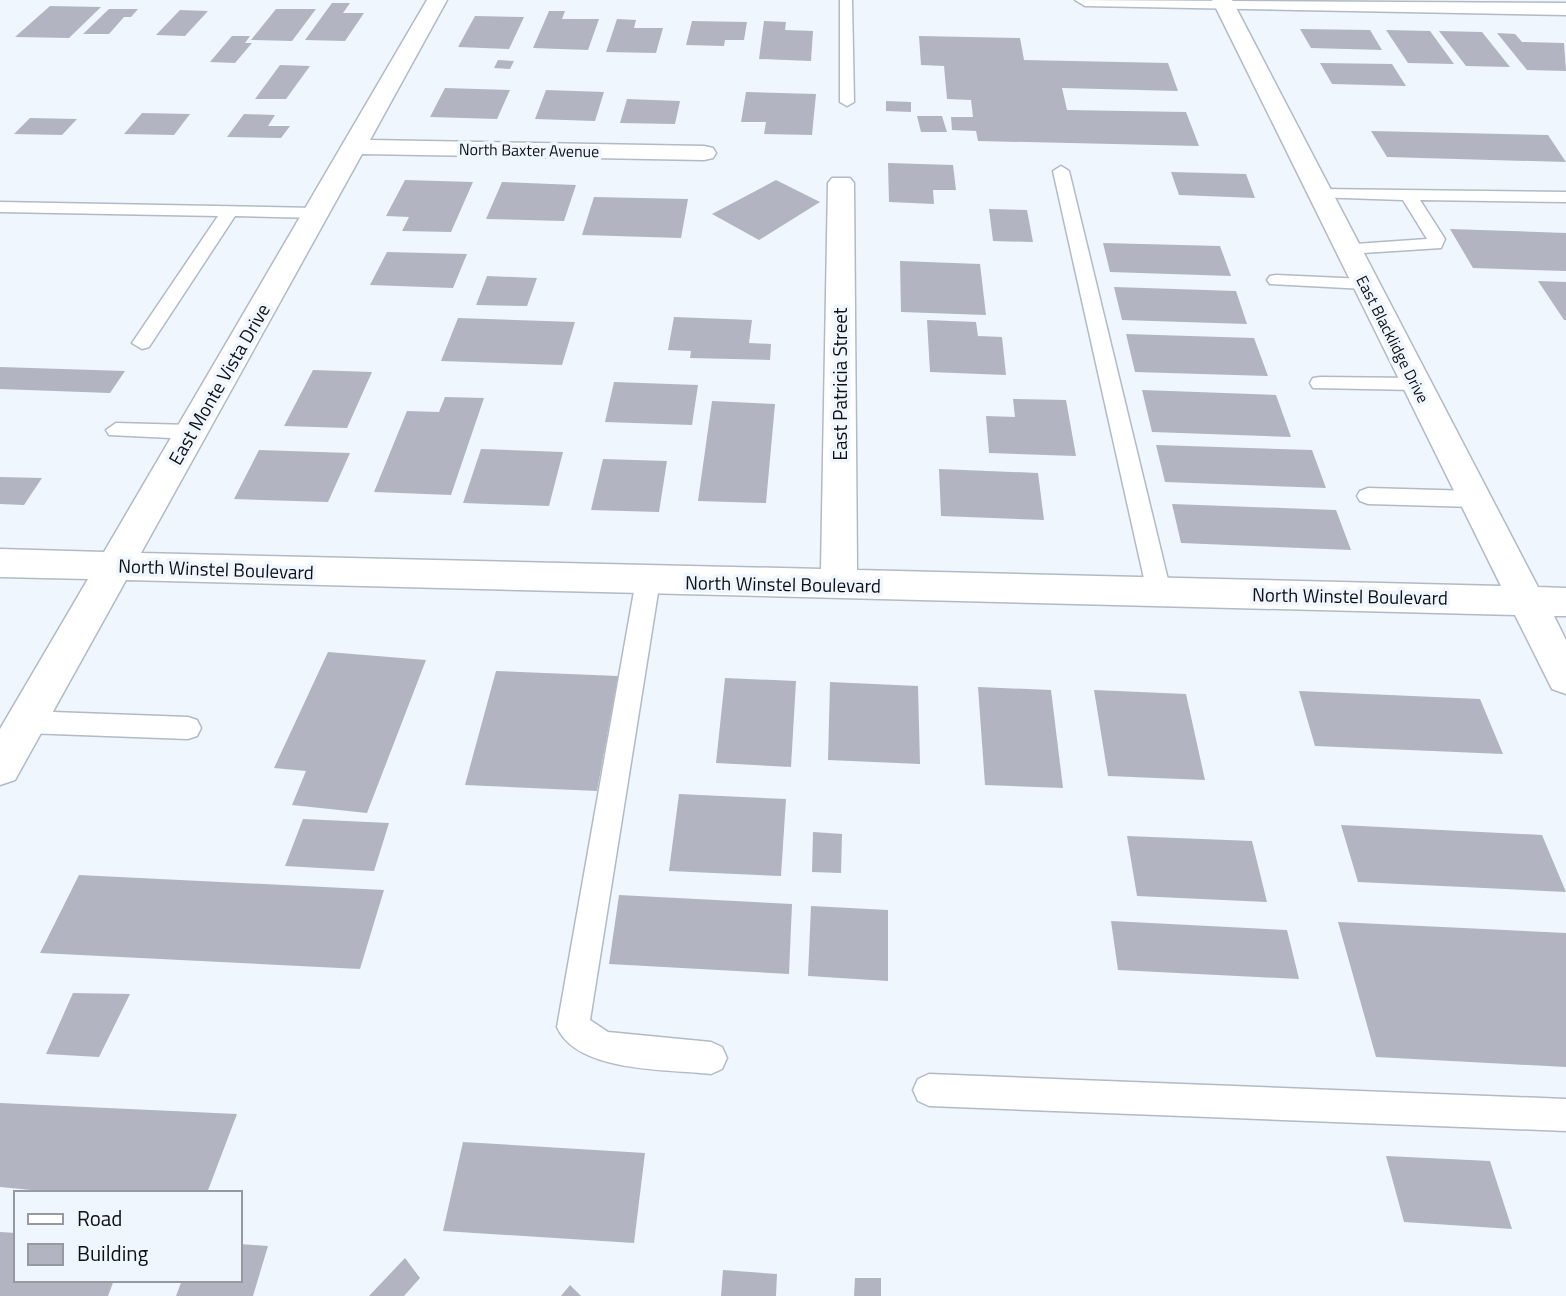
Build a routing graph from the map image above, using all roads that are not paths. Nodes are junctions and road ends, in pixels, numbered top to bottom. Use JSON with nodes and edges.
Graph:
{"nodes":[{"id":1,"x":437,"y":0,"type":"edge"},
{"id":2,"x":846,"y":0,"type":"edge"},
{"id":3,"x":1086,"y":0,"type":"edge"},
{"id":4,"x":1222,"y":1,"type":"edge"},
{"id":5,"x":1566,"y":9,"type":"edge"},
{"id":6,"x":847,"y":102,"type":"dead end"},
{"id":7,"x":354,"y":147,"type":"junction"},
{"id":8,"x":704,"y":153,"type":"dead end"},
{"id":9,"x":1060,"y":171,"type":"dead end"},
{"id":10,"x":841,"y":183,"type":"dead end"},
{"id":11,"x":1320,"y":194,"type":"junction"},
{"id":12,"x":1408,"y":194,"type":"junction"},
{"id":13,"x":1566,"y":197,"type":"edge"},
{"id":14,"x":0,"y":207,"type":"edge"},
{"id":15,"x":230,"y":211,"type":"junction"},
{"id":16,"x":316,"y":213,"type":"junction"},
{"id":17,"x":1347,"y":248,"type":"junction"},
{"id":18,"x":1276,"y":280,"type":"dead end"},
{"id":19,"x":1365,"y":284,"type":"junction"},
{"id":20,"x":142,"y":343,"type":"dead end"},
{"id":21,"x":1320,"y":383,"type":"dead end"},
{"id":22,"x":1416,"y":384,"type":"junction"},
{"id":23,"x":116,"y":430,"type":"dead end"},
{"id":24,"x":191,"y":432,"type":"junction"},
{"id":25,"x":1368,"y":496,"type":"dead end"},
{"id":26,"x":1474,"y":499,"type":"junction"},
{"id":27,"x":0,"y":563,"type":"edge"},
{"id":28,"x":114,"y":566,"type":"junction"},
{"id":29,"x":648,"y":580,"type":"junction"},
{"id":30,"x":839,"y":585,"type":"junction"},
{"id":31,"x":1159,"y":592,"type":"junction"},
{"id":32,"x":1526,"y":601,"type":"junction"},
{"id":33,"x":1566,"y":602,"type":"edge"},
{"id":34,"x":1566,"y":678,"type":"edge"},
{"id":35,"x":26,"y":722,"type":"junction"},
{"id":36,"x":188,"y":729,"type":"dead end"},
{"id":37,"x":0,"y":767,"type":"edge"},
{"id":38,"x":711,"y":1058,"type":"dead end"},
{"id":39,"x":929,"y":1090,"type":"dead end"},
{"id":40,"x":1566,"y":1115,"type":"edge"}],
"edges":[{"from":1,"to":7,"type":"street","name":"East Monte Vista Drive"},
{"from":2,"to":6,"type":"lane"},
{"from":3,"to":4,"type":"street"},
{"from":4,"to":5,"type":"street"},
{"from":4,"to":11,"type":"street","name":"East Blacklidge Drive"},
{"from":7,"to":8,"type":"street","name":"North Baxter Avenue"},
{"from":7,"to":16,"type":"street","name":"East Monte Vista Drive"},
{"from":9,"to":31,"type":"lane"},
{"from":10,"to":30,"type":"street","name":"East Patricia Street"},
{"from":11,"to":12,"type":"lane"},
{"from":11,"to":17,"type":"street","name":"East Blacklidge Drive"},
{"from":12,"to":13,"type":"lane"},
{"from":12,"to":17,"type":"lane"},
{"from":14,"to":15,"type":"lane"},
{"from":15,"to":16,"type":"lane"},
{"from":15,"to":20,"type":"lane"},
{"from":16,"to":24,"type":"street","name":"East Monte Vista Drive"},
{"from":17,"to":19,"type":"street","name":"East Blacklidge Drive"},
{"from":18,"to":19,"type":"lane"},
{"from":19,"to":22,"type":"street","name":"East Blacklidge Drive"},
{"from":21,"to":22,"type":"lane"},
{"from":22,"to":26,"type":"street","name":"East Blacklidge Drive"},
{"from":23,"to":24,"type":"lane"},
{"from":24,"to":28,"type":"street","name":"East Monte Vista Drive"},
{"from":25,"to":26,"type":"lane"},
{"from":26,"to":32,"type":"street","name":"East Blacklidge Drive"},
{"from":27,"to":28,"type":"street","name":"North Winstel Boulevard"},
{"from":28,"to":29,"type":"street","name":"North Winstel Boulevard"},
{"from":28,"to":35,"type":"street","name":"East Monte Vista Drive"},
{"from":29,"to":30,"type":"street","name":"North Winstel Boulevard"},
{"from":29,"to":38,"type":"lane"},
{"from":30,"to":31,"type":"street","name":"North Winstel Boulevard"},
{"from":31,"to":32,"type":"street","name":"North Winstel Boulevard"},
{"from":32,"to":33,"type":"street","name":"North Winstel Boulevard"},
{"from":32,"to":34,"type":"street","name":"East Blacklidge Drive"},
{"from":35,"to":36,"type":"lane"},
{"from":35,"to":37,"type":"street","name":"East Monte Vista Drive"},
{"from":39,"to":40,"type":"lane"}]}
